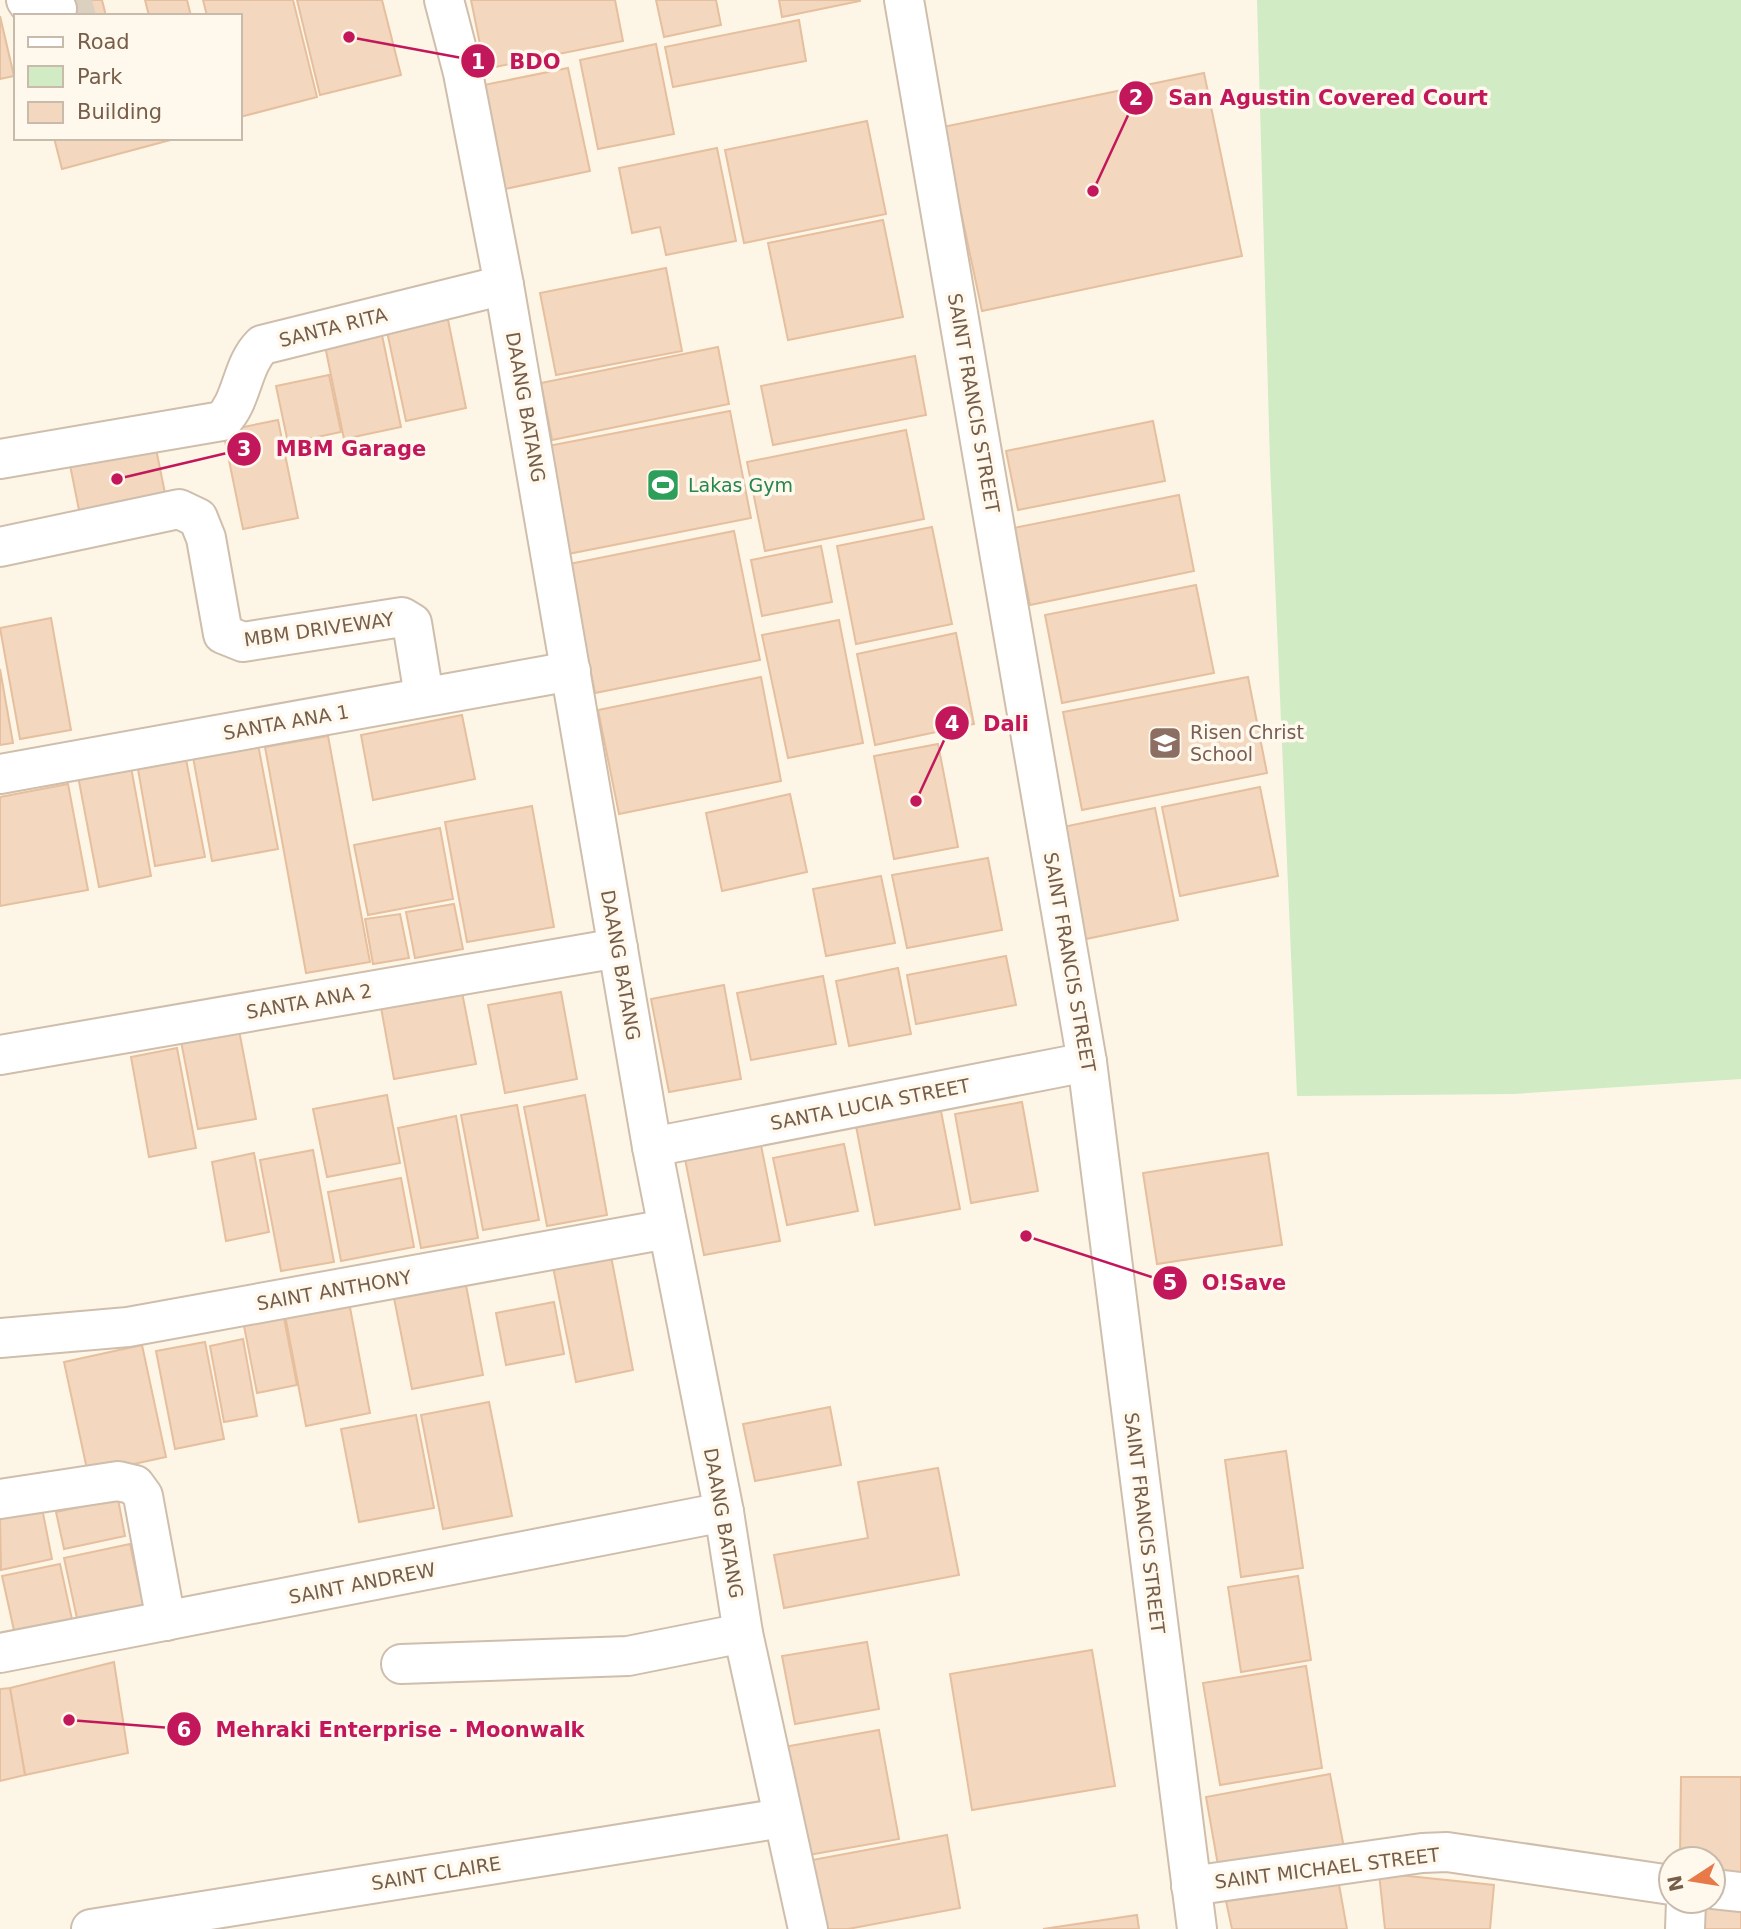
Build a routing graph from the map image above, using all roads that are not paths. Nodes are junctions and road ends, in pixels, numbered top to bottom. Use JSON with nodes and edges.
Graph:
{"nodes":[{"id":1,"x":444,"y":0,"type":"edge"},
{"id":2,"x":904,"y":0,"type":"edge"},
{"id":3,"x":504,"y":285,"type":"junction"},
{"id":4,"x":0,"y":459,"type":"edge"},
{"id":5,"x":0,"y":547,"type":"edge"},
{"id":6,"x":571,"y":671,"type":"junction"},
{"id":7,"x":424,"y":696,"type":"junction"},
{"id":8,"x":0,"y":774,"type":"edge"},
{"id":9,"x":618,"y":948,"type":"junction"},
{"id":10,"x":0,"y":1055,"type":"edge"},
{"id":11,"x":1087,"y":1062,"type":"junction"},
{"id":12,"x":652,"y":1147,"type":"junction"},
{"id":13,"x":667,"y":1229,"type":"junction"},
{"id":14,"x":0,"y":1338,"type":"edge"},
{"id":15,"x":0,"y":1499,"type":"edge"},
{"id":16,"x":724,"y":1512,"type":"junction"},
{"id":17,"x":166,"y":1621,"type":"junction"},
{"id":18,"x":743,"y":1633,"type":"junction"},
{"id":19,"x":0,"y":1653,"type":"edge"},
{"id":20,"x":401,"y":1664,"type":"dead end"},
{"id":21,"x":782,"y":1818,"type":"junction"},
{"id":22,"x":1657,"y":1883,"type":"edge"},
{"id":23,"x":1191,"y":1886,"type":"junction"},
{"id":24,"x":91,"y":1929,"type":"edge"},
{"id":25,"x":808,"y":1929,"type":"edge"},
{"id":26,"x":1197,"y":1929,"type":"edge"}],
"edges":[{"from":1,"to":3,"type":"street","name":"DAANG BATANG"},
{"from":2,"to":11,"type":"street","name":"SAINT FRANCIS STREET"},
{"from":3,"to":4,"type":"street","name":"SANTA RITA"},
{"from":3,"to":6,"type":"street","name":"DAANG BATANG"},
{"from":5,"to":7,"type":"street","name":"MBM DRIVEWAY"},
{"from":6,"to":7,"type":"street","name":"SANTA ANA 1"},
{"from":6,"to":9,"type":"street","name":"DAANG BATANG"},
{"from":7,"to":8,"type":"street","name":"SANTA ANA 1"},
{"from":9,"to":10,"type":"street","name":"SANTA ANA 2"},
{"from":9,"to":12,"type":"street","name":"DAANG BATANG"},
{"from":11,"to":12,"type":"street","name":"SANTA LUCIA STREET"},
{"from":11,"to":23,"type":"street","name":"SAINT FRANCIS STREET"},
{"from":12,"to":13,"type":"street","name":"DAANG BATANG"},
{"from":13,"to":14,"type":"street","name":"SAINT ANTHONY"},
{"from":13,"to":16,"type":"street","name":"DAANG BATANG"},
{"from":15,"to":17,"type":"street"},
{"from":16,"to":17,"type":"street","name":"SAINT ANDREW"},
{"from":16,"to":18,"type":"street","name":"DAANG BATANG"},
{"from":17,"to":19,"type":"street","name":"SAINT ANDREW"},
{"from":18,"to":20,"type":"street"},
{"from":18,"to":21,"type":"street","name":"DAANG BATANG"},
{"from":21,"to":24,"type":"street","name":"SAINT CLAIRE"},
{"from":21,"to":25,"type":"street","name":"DAANG BATANG"},
{"from":22,"to":23,"type":"street","name":"SAINT MICHAEL STREET"},
{"from":23,"to":26,"type":"street","name":"SAINT FRANCIS STREET"}]}
